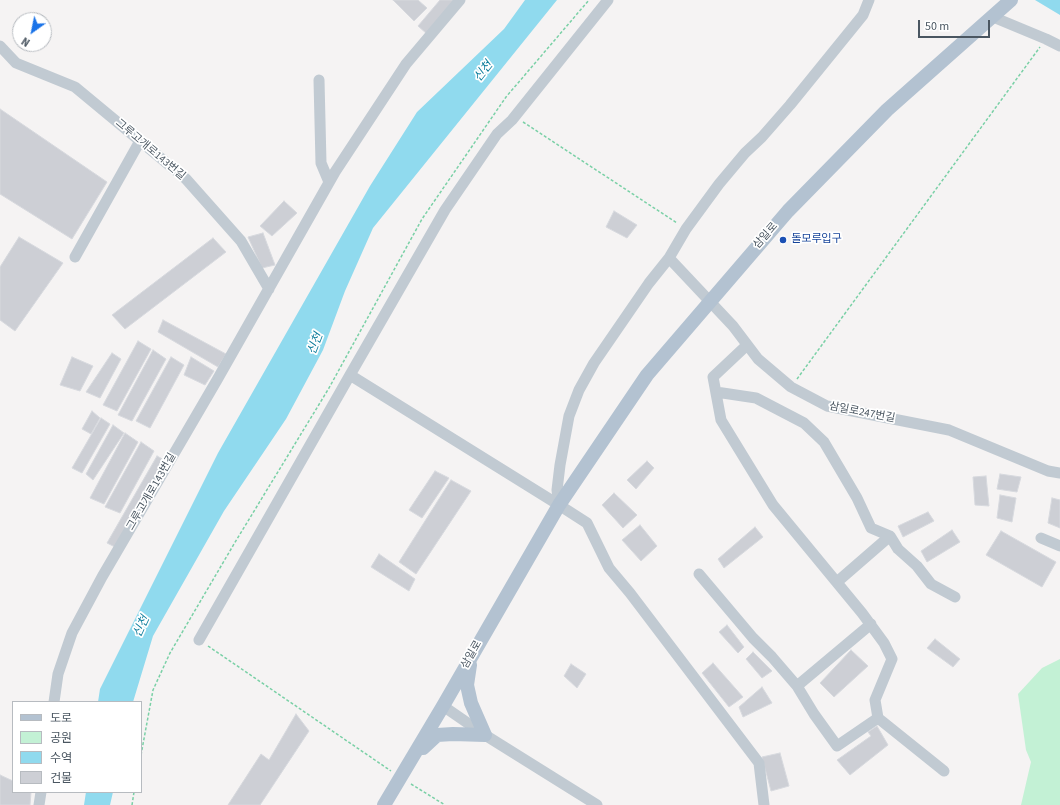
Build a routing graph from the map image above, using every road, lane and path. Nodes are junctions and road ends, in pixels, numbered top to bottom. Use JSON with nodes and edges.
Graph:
{"nodes":[{"id":1,"x":460,"y":0,"type":"edge"},
{"id":2,"x":608,"y":0,"type":"edge"},
{"id":3,"x":870,"y":0,"type":"edge"},
{"id":4,"x":1010,"y":0,"type":"edge"},
{"id":5,"x":993,"y":17,"type":"junction"},
{"id":6,"x":1046,"y":39,"type":"junction"},
{"id":7,"x":0,"y":46,"type":"edge"},
{"id":8,"x":1060,"y":46,"type":"edge"},
{"id":9,"x":319,"y":80,"type":"dead end"},
{"id":10,"x":515,"y":116,"type":"junction"},
{"id":11,"x":140,"y":141,"type":"junction"},
{"id":12,"x":329,"y":182,"type":"junction"},
{"id":13,"x":686,"y":229,"type":"junction"},
{"id":14,"x":75,"y":257,"type":"dead end"},
{"id":15,"x":669,"y":258,"type":"junction"},
{"id":16,"x":269,"y":289,"type":"junction"},
{"id":17,"x":710,"y":301,"type":"junction"},
{"id":18,"x":747,"y":345,"type":"junction"},
{"id":19,"x":350,"y":375,"type":"junction"},
{"id":20,"x":791,"y":387,"type":"junction"},
{"id":21,"x":716,"y":392,"type":"junction"},
{"id":22,"x":1060,"y":473,"type":"edge"},
{"id":23,"x":559,"y":505,"type":"junction"},
{"id":24,"x":890,"y":536,"type":"junction"},
{"id":25,"x":1041,"y":538,"type":"dead end"},
{"id":26,"x":1060,"y":546,"type":"edge"},
{"id":27,"x":698,"y":574,"type":"dead end"},
{"id":28,"x":837,"y":582,"type":"junction"},
{"id":29,"x":955,"y":597,"type":"dead end"},
{"id":30,"x":871,"y":624,"type":"junction"},
{"id":31,"x":199,"y":640,"type":"joint"},
{"id":32,"x":472,"y":656,"type":"junction"},
{"id":33,"x":797,"y":686,"type":"junction"},
{"id":34,"x":54,"y":701,"type":"edge"},
{"id":35,"x":443,"y":706,"type":"junction"},
{"id":36,"x":878,"y":718,"type":"junction"},
{"id":37,"x":485,"y":735,"type":"junction"},
{"id":38,"x":409,"y":763,"type":"junction"},
{"id":39,"x":944,"y":771,"type":"dead end"},
{"id":40,"x":400,"y":777,"type":"junction"},
{"id":41,"x":41,"y":793,"type":"edge"},
{"id":42,"x":134,"y":793,"type":"edge"},
{"id":43,"x":39,"y":805,"type":"edge"},
{"id":44,"x":132,"y":805,"type":"edge"},
{"id":45,"x":384,"y":805,"type":"edge"},
{"id":46,"x":445,"y":805,"type":"edge"},
{"id":47,"x":597,"y":805,"type":"edge"},
{"id":48,"x":764,"y":805,"type":"edge"}],
"edges":[{"from":1,"to":12,"type":"street","name":"그루고개로143번길"},
{"from":2,"to":10,"type":"street"},
{"from":3,"to":13,"type":"street"},
{"from":4,"to":5,"type":"main road","name":"삼일로"},
{"from":5,"to":6,"type":"street"},
{"from":5,"to":17,"type":"main road","name":"삼일로"},
{"from":6,"to":8,"type":"street"},
{"from":6,"to":20,"type":"path"},
{"from":7,"to":11,"type":"street","name":"그루고개로143번길"},
{"from":9,"to":12,"type":"street"},
{"from":10,"to":13,"type":"path"},
{"from":10,"to":19,"type":"street"},
{"from":11,"to":14,"type":"street"},
{"from":11,"to":16,"type":"street","name":"그루고개로143번길"},
{"from":12,"to":16,"type":"street","name":"그루고개로143번길"},
{"from":13,"to":15,"type":"street"},
{"from":15,"to":17,"type":"street","name":"삼일로247번길"},
{"from":15,"to":23,"type":"street"},
{"from":16,"to":34,"type":"street","name":"그루고개로143번길"},
{"from":17,"to":18,"type":"street","name":"삼일로247번길"},
{"from":17,"to":23,"type":"main road","name":"삼일로"},
{"from":18,"to":20,"type":"street","name":"삼일로247번길"},
{"from":18,"to":21,"type":"street"},
{"from":19,"to":23,"type":"street"},
{"from":19,"to":31,"type":"street"},
{"from":20,"to":22,"type":"street","name":"삼일로247번길"},
{"from":21,"to":24,"type":"street"},
{"from":21,"to":28,"type":"street"},
{"from":23,"to":32,"type":"main road","name":"삼일로"},
{"from":23,"to":48,"type":"street"},
{"from":24,"to":28,"type":"street"},
{"from":24,"to":29,"type":"street"},
{"from":25,"to":26,"type":"street"},
{"from":27,"to":33,"type":"street"},
{"from":28,"to":30,"type":"street"},
{"from":30,"to":33,"type":"street"},
{"from":30,"to":36,"type":"street"},
{"from":31,"to":40,"type":"path"},
{"from":32,"to":35,"type":"main road","name":"삼일로"},
{"from":32,"to":37,"type":"main road"},
{"from":33,"to":36,"type":"street"},
{"from":35,"to":37,"type":"street"},
{"from":35,"to":38,"type":"main road","name":"삼일로"},
{"from":36,"to":39,"type":"street"},
{"from":37,"to":38,"type":"main road"},
{"from":37,"to":47,"type":"street"},
{"from":38,"to":40,"type":"main road","name":"삼일로"},
{"from":40,"to":45,"type":"main road","name":"삼일로"},
{"from":40,"to":46,"type":"path"},
{"from":41,"to":43,"type":"street"},
{"from":42,"to":44,"type":"path"}]}
